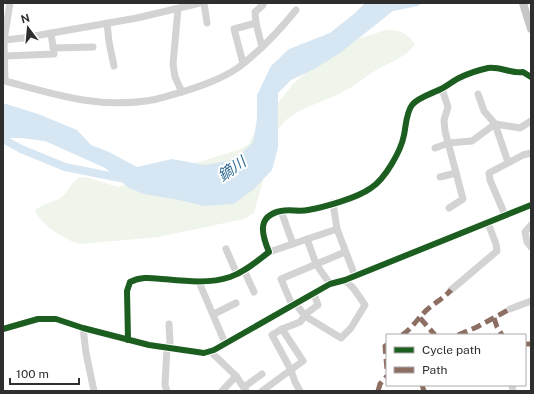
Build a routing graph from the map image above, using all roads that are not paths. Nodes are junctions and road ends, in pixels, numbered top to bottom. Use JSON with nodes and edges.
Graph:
{"nodes":[{"id":1,"x":10,"y":3,"type":"edge"},
{"id":2,"x":200,"y":3,"type":"edge"},
{"id":3,"x":204,"y":3,"type":"edge"},
{"id":4,"x":261,"y":3,"type":"edge"},
{"id":5,"x":523,"y":3,"type":"edge"},
{"id":6,"x":178,"y":9,"type":"junction"},
{"id":7,"x":296,"y":10,"type":"dead end"},
{"id":8,"x":107,"y":23,"type":"junction"},
{"id":9,"x":207,"y":23,"type":"dead end"},
{"id":10,"x":256,"y":23,"type":"junction"},
{"id":11,"x":531,"y":28,"type":"edge"},
{"id":12,"x":51,"y":33,"type":"junction"},
{"id":13,"x":4,"y":40,"type":"junction"},
{"id":14,"x":93,"y":47,"type":"dead end"},
{"id":15,"x":262,"y":47,"type":"junction"},
{"id":16,"x":53,"y":48,"type":"junction"},
{"id":17,"x":5,"y":56,"type":"junction"},
{"id":18,"x":243,"y":63,"type":"junction"},
{"id":19,"x":114,"y":66,"type":"dead end"},
{"id":20,"x":531,"y":77,"type":"edge"},
{"id":21,"x":442,"y":89,"type":"junction"},
{"id":22,"x":182,"y":92,"type":"junction"},
{"id":23,"x":478,"y":94,"type":"dead end"},
{"id":24,"x":531,"y":121,"type":"edge"},
{"id":25,"x":495,"y":124,"type":"junction"},
{"id":26,"x":449,"y":143,"type":"junction"},
{"id":27,"x":435,"y":148,"type":"dead end"},
{"id":28,"x":531,"y":153,"type":"edge"},
{"id":29,"x":508,"y":162,"type":"junction"},
{"id":30,"x":456,"y":173,"type":"junction"},
{"id":31,"x":440,"y":177,"type":"dead end"},
{"id":32,"x":333,"y":203,"type":"junction"},
{"id":33,"x":531,"y":205,"type":"edge"},
{"id":34,"x":449,"y":208,"type":"dead end"},
{"id":35,"x":281,"y":211,"type":"junction"},
{"id":36,"x":505,"y":216,"type":"junction"},
{"id":37,"x":488,"y":223,"type":"junction"},
{"id":38,"x":531,"y":226,"type":"edge"},
{"id":39,"x":337,"y":229,"type":"junction"},
{"id":40,"x":307,"y":239,"type":"junction"},
{"id":41,"x":293,"y":244,"type":"junction"},
{"id":42,"x":529,"y":244,"type":"edge"},
{"id":43,"x":226,"y":249,"type":"dead end"},
{"id":44,"x":269,"y":252,"type":"junction"},
{"id":45,"x":345,"y":252,"type":"junction"},
{"id":46,"x":316,"y":264,"type":"junction"},
{"id":47,"x":244,"y":270,"type":"junction"},
{"id":48,"x":237,"y":274,"type":"junction"},
{"id":49,"x":355,"y":276,"type":"junction"},
{"id":50,"x":345,"y":280,"type":"junction"},
{"id":51,"x":199,"y":282,"type":"junction"},
{"id":52,"x":330,"y":284,"type":"junction"},
{"id":53,"x":451,"y":290,"type":"dead end"},
{"id":54,"x":254,"y":292,"type":"dead end"},
{"id":55,"x":314,"y":294,"type":"junction"},
{"id":56,"x":531,"y":301,"type":"edge"},
{"id":57,"x":236,"y":303,"type":"dead end"},
{"id":58,"x":293,"y":304,"type":"junction"},
{"id":59,"x":510,"y":309,"type":"dead end"},
{"id":60,"x":214,"y":314,"type":"junction"},
{"id":61,"x":305,"y":316,"type":"junction"},
{"id":62,"x":169,"y":324,"type":"dead end"},
{"id":63,"x":83,"y":328,"type":"junction"},
{"id":64,"x":3,"y":329,"type":"edge"},
{"id":65,"x":282,"y":329,"type":"junction"},
{"id":66,"x":128,"y":340,"type":"junction"},
{"id":67,"x":225,"y":342,"type":"junction"},
{"id":68,"x":167,"y":348,"type":"junction"},
{"id":69,"x":210,"y":351,"type":"junction"},
{"id":70,"x":291,"y":370,"type":"junction"},
{"id":71,"x":262,"y":374,"type":"dead end"},
{"id":72,"x":236,"y":376,"type":"junction"},
{"id":73,"x":245,"y":389,"type":"edge"},
{"id":74,"x":94,"y":391,"type":"edge"},
{"id":75,"x":167,"y":391,"type":"edge"},
{"id":76,"x":222,"y":391,"type":"edge"},
{"id":77,"x":262,"y":391,"type":"edge"},
{"id":78,"x":300,"y":391,"type":"edge"}],
"edges":[{"from":1,"to":13,"type":"street"},
{"from":2,"to":6,"type":"street"},
{"from":3,"to":9,"type":"street"},
{"from":4,"to":10,"type":"street"},
{"from":5,"to":11,"type":"main road"},
{"from":6,"to":8,"type":"street"},
{"from":6,"to":22,"type":"street"},
{"from":7,"to":15,"type":"street"},
{"from":8,"to":12,"type":"street"},
{"from":8,"to":19,"type":"street"},
{"from":10,"to":15,"type":"street"},
{"from":10,"to":18,"type":"street"},
{"from":12,"to":13,"type":"street"},
{"from":12,"to":16,"type":"street"},
{"from":13,"to":17,"type":"street"},
{"from":14,"to":16,"type":"street"},
{"from":15,"to":18,"type":"street"},
{"from":16,"to":17,"type":"street"},
{"from":17,"to":22,"type":"street"},
{"from":18,"to":22,"type":"street"},
{"from":20,"to":21,"type":"street"},
{"from":21,"to":26,"type":"street"},
{"from":21,"to":32,"type":"street"},
{"from":23,"to":25,"type":"street"},
{"from":24,"to":25,"type":"street"},
{"from":25,"to":26,"type":"street"},
{"from":25,"to":29,"type":"street"},
{"from":26,"to":27,"type":"street"},
{"from":26,"to":30,"type":"street"},
{"from":28,"to":29,"type":"street"},
{"from":29,"to":36,"type":"street"},
{"from":30,"to":31,"type":"street"},
{"from":30,"to":34,"type":"street"},
{"from":32,"to":35,"type":"street"},
{"from":32,"to":39,"type":"street"},
{"from":33,"to":36,"type":"street"},
{"from":35,"to":41,"type":"street"},
{"from":35,"to":44,"type":"street"},
{"from":36,"to":37,"type":"street"},
{"from":37,"to":49,"type":"street"},
{"from":37,"to":53,"type":"street"},
{"from":38,"to":42,"type":"street"},
{"from":39,"to":40,"type":"street"},
{"from":39,"to":45,"type":"street"},
{"from":40,"to":41,"type":"street"},
{"from":40,"to":46,"type":"street"},
{"from":41,"to":44,"type":"street"},
{"from":43,"to":48,"type":"street"},
{"from":44,"to":47,"type":"street"},
{"from":45,"to":46,"type":"street"},
{"from":45,"to":49,"type":"street"},
{"from":46,"to":52,"type":"street"},
{"from":46,"to":58,"type":"street"},
{"from":47,"to":48,"type":"street"},
{"from":47,"to":54,"type":"street"},
{"from":48,"to":51,"type":"street"},
{"from":49,"to":50,"type":"street"},
{"from":50,"to":52,"type":"street"},
{"from":50,"to":61,"type":"street"},
{"from":51,"to":60,"type":"street"},
{"from":51,"to":66,"type":"street"},
{"from":52,"to":55,"type":"street"},
{"from":55,"to":58,"type":"street"},
{"from":55,"to":61,"type":"street"},
{"from":56,"to":59,"type":"street"},
{"from":57,"to":60,"type":"street"},
{"from":58,"to":61,"type":"street"},
{"from":58,"to":67,"type":"street"},
{"from":60,"to":67,"type":"street"},
{"from":61,"to":65,"type":"street"},
{"from":62,"to":68,"type":"street"},
{"from":63,"to":64,"type":"street"},
{"from":63,"to":66,"type":"street"},
{"from":63,"to":74,"type":"street"},
{"from":65,"to":70,"type":"street"},
{"from":65,"to":70,"type":"street"},
{"from":66,"to":68,"type":"street"},
{"from":67,"to":69,"type":"street"},
{"from":68,"to":69,"type":"street"},
{"from":68,"to":75,"type":"street"},
{"from":69,"to":72,"type":"street"},
{"from":70,"to":77,"type":"street"},
{"from":70,"to":78,"type":"street"},
{"from":71,"to":73,"type":"street"},
{"from":72,"to":73,"type":"street"},
{"from":72,"to":76,"type":"street"}]}
